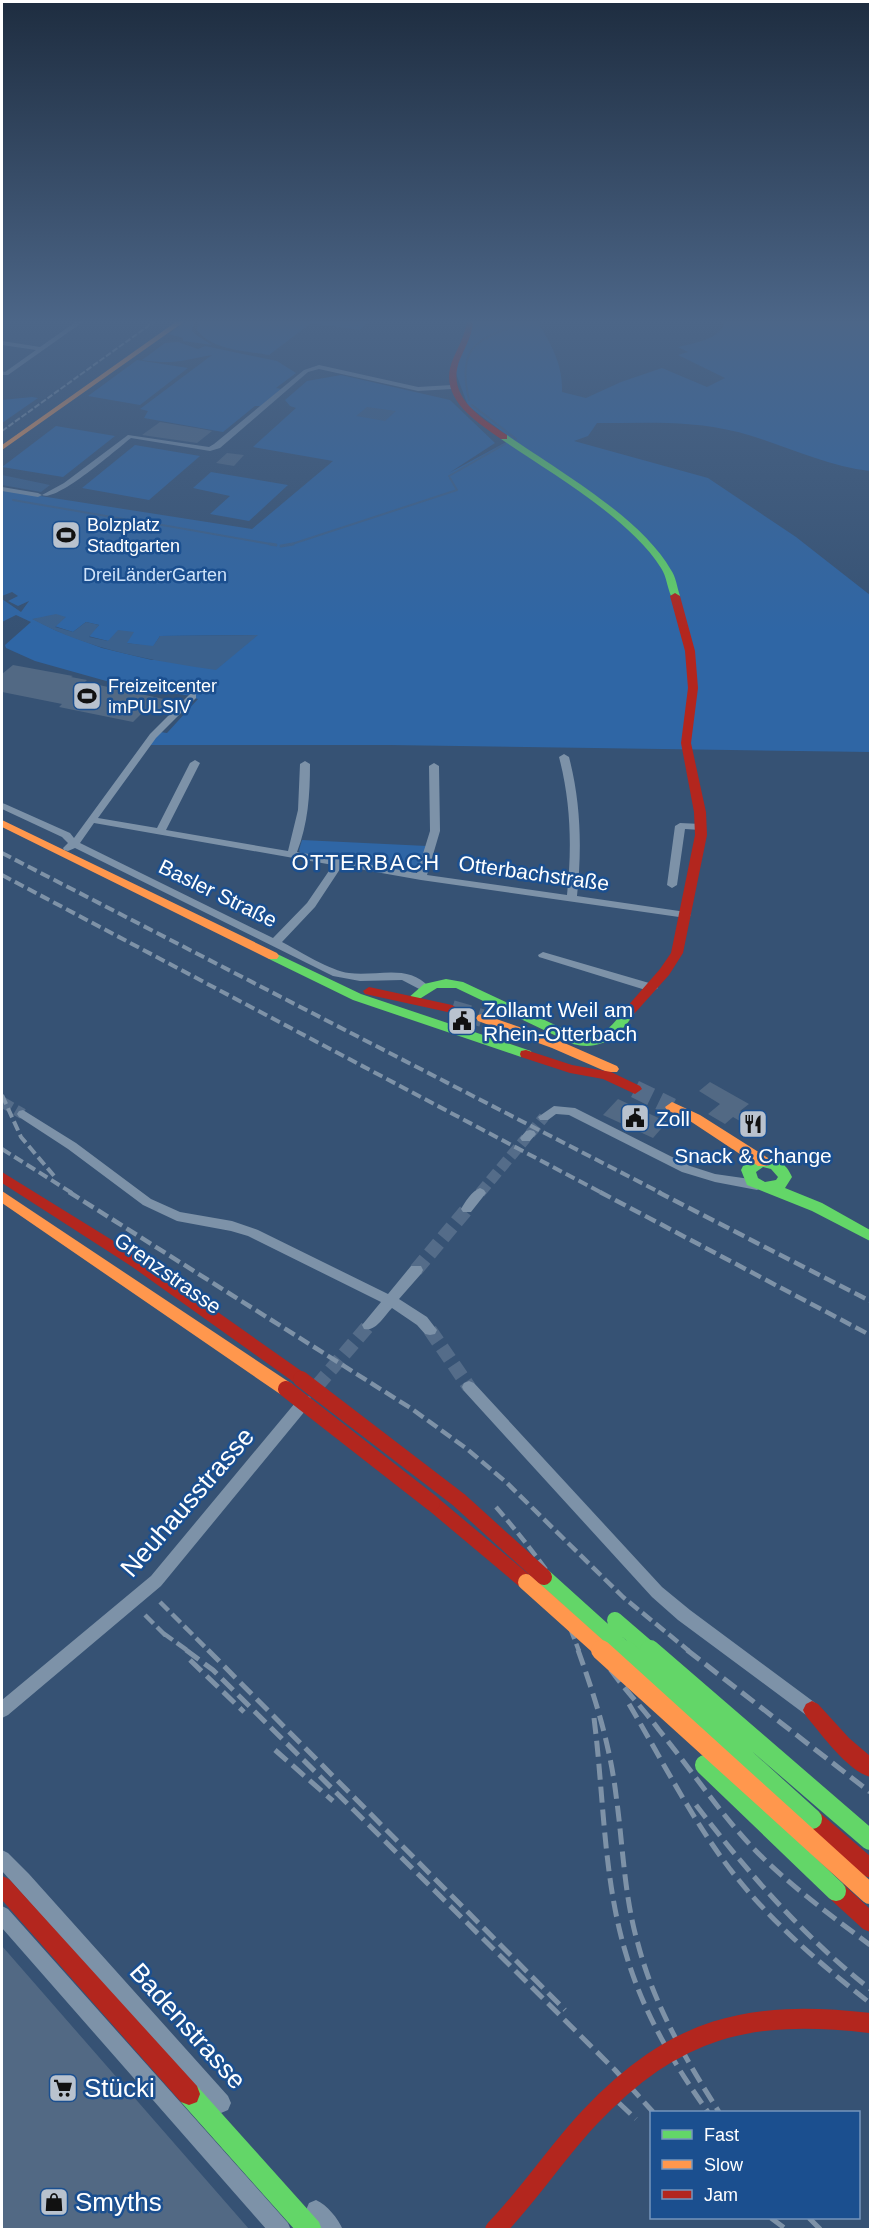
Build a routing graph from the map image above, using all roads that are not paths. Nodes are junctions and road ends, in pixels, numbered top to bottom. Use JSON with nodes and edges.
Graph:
{"nodes":[{"id":1,"x":37,"y":423,"type":"edge"},
{"id":2,"x":244,"y":423,"type":"edge"},
{"id":3,"x":485,"y":423,"type":"edge"},
{"id":4,"x":2,"y":448,"type":"edge"},
{"id":5,"x":2,"y":489,"type":"edge"},
{"id":6,"x":193,"y":696,"type":"dead end"},
{"id":7,"x":564,"y":757,"type":"dead end"},
{"id":8,"x":195,"y":763,"type":"dead end"},
{"id":9,"x":305,"y":764,"type":"dead end"},
{"id":10,"x":435,"y":766,"type":"dead end"},
{"id":11,"x":2,"y":806,"type":"edge"},
{"id":12,"x":92,"y":820,"type":"junction"},
{"id":13,"x":2,"y":823,"type":"edge"},
{"id":14,"x":701,"y":827,"type":"junction"},
{"id":15,"x":160,"y":832,"type":"junction"},
{"id":16,"x":68,"y":848,"type":"junction"},
{"id":17,"x":291,"y":855,"type":"junction"},
{"id":18,"x":339,"y":863,"type":"junction"},
{"id":19,"x":420,"y":877,"type":"junction"},
{"id":20,"x":672,"y":885,"type":"dead end"},
{"id":21,"x":572,"y":899,"type":"junction"},
{"id":22,"x":686,"y":915,"type":"junction"},
{"id":23,"x":275,"y":943,"type":"junction"},
{"id":24,"x":543,"y":955,"type":"dead end"},
{"id":25,"x":329,"y":982,"type":"junction"},
{"id":26,"x":423,"y":987,"type":"junction"},
{"id":27,"x":652,"y":988,"type":"junction"},
{"id":28,"x":413,"y":999,"type":"junction"},
{"id":29,"x":452,"y":1009,"type":"tunnel mouth"},
{"id":30,"x":404,"y":1013,"type":"junction"},
{"id":31,"x":482,"y":1018,"type":"tunnel mouth"},
{"id":32,"x":608,"y":1072,"type":"junction"},
{"id":33,"x":638,"y":1085,"type":"tunnel mouth"},
{"id":34,"x":675,"y":1104,"type":"tunnel mouth"},
{"id":35,"x":23,"y":1114,"type":"tunnel mouth"},
{"id":36,"x":544,"y":1117,"type":"tunnel mouth"},
{"id":37,"x":731,"y":1143,"type":"junction"},
{"id":38,"x":763,"y":1162,"type":"junction"},
{"id":39,"x":749,"y":1170,"type":"junction"},
{"id":40,"x":2,"y":1177,"type":"edge"},
{"id":41,"x":784,"y":1179,"type":"junction"},
{"id":42,"x":723,"y":1180,"type":"junction"},
{"id":43,"x":764,"y":1186,"type":"junction"},
{"id":44,"x":2,"y":1187,"type":"edge"},
{"id":45,"x":480,"y":1193,"type":"tunnel mouth"},
{"id":46,"x":2,"y":1196,"type":"edge"},
{"id":47,"x":817,"y":1207,"type":"junction"},
{"id":48,"x":467,"y":1209,"type":"tunnel mouth"},
{"id":49,"x":870,"y":1236,"type":"edge"},
{"id":50,"x":416,"y":1270,"type":"tunnel mouth"},
{"id":51,"x":389,"y":1302,"type":"junction"},
{"id":52,"x":369,"y":1325,"type":"tunnel mouth"},
{"id":53,"x":430,"y":1330,"type":"tunnel mouth"},
{"id":54,"x":317,"y":1386,"type":"tunnel mouth"},
{"id":55,"x":469,"y":1387,"type":"tunnel mouth"},
{"id":56,"x":307,"y":1399,"type":"junction"},
{"id":57,"x":528,"y":1561,"type":"junction"},
{"id":58,"x":526,"y":1582,"type":"junction"},
{"id":59,"x":588,"y":1597,"type":"dead end"},
{"id":60,"x":604,"y":1611,"type":"dead end"},
{"id":61,"x":2,"y":1710,"type":"edge"},
{"id":62,"x":812,"y":1710,"type":"joint"},
{"id":63,"x":681,"y":1741,"type":"dead end"},
{"id":64,"x":698,"y":1758,"type":"dead end"},
{"id":65,"x":870,"y":1768,"type":"edge"},
{"id":66,"x":870,"y":1840,"type":"edge"},
{"id":67,"x":2,"y":1859,"type":"edge"},
{"id":68,"x":870,"y":1868,"type":"edge"},
{"id":69,"x":2,"y":1886,"type":"edge"},
{"id":70,"x":870,"y":1894,"type":"edge"},
{"id":71,"x":2,"y":1915,"type":"edge"},
{"id":72,"x":870,"y":1922,"type":"edge"},
{"id":73,"x":870,"y":2023,"type":"edge"},
{"id":74,"x":281,"y":2229,"type":"edge"},
{"id":75,"x":311,"y":2229,"type":"edge"},
{"id":76,"x":333,"y":2229,"type":"edge"},
{"id":77,"x":495,"y":2229,"type":"edge"}],
"edges":[{"from":1,"to":4,"type":"main road"},
{"from":2,"to":5,"type":"street"},
{"from":3,"to":14,"type":"main road"},
{"from":6,"to":12,"type":"street"},
{"from":7,"to":21,"type":"street"},
{"from":8,"to":15,"type":"street"},
{"from":9,"to":17,"type":"street"},
{"from":10,"to":19,"type":"street"},
{"from":11,"to":16,"type":"street","name":"Basler Straße"},
{"from":12,"to":15,"type":"street","name":"Otterbachstraße"},
{"from":12,"to":16,"type":"street"},
{"from":13,"to":16,"type":"main road"},
{"from":14,"to":20,"type":"street"},
{"from":14,"to":22,"type":"main road"},
{"from":15,"to":17,"type":"street","name":"Otterbachstraße"},
{"from":16,"to":23,"type":"street","name":"Basler Straße"},
{"from":16,"to":25,"type":"main road"},
{"from":17,"to":18,"type":"street","name":"Otterbachstraße"},
{"from":18,"to":19,"type":"street","name":"Otterbachstraße"},
{"from":18,"to":23,"type":"street"},
{"from":19,"to":21,"type":"street","name":"Otterbachstraße"},
{"from":21,"to":22,"type":"street","name":"Otterbachstraße"},
{"from":22,"to":27,"type":"main road"},
{"from":23,"to":26,"type":"street","name":"Basler Straße"},
{"from":24,"to":27,"type":"street"},
{"from":25,"to":28,"type":"main road"},
{"from":25,"to":30,"type":"main road"},
{"from":26,"to":27,"type":"main road"},
{"from":26,"to":28,"type":"main road"},
{"from":28,"to":29,"type":"main road"},
{"from":28,"to":30,"type":"main road"},
{"from":30,"to":32,"type":"main road"},
{"from":31,"to":32,"type":"main road"},
{"from":32,"to":33,"type":"main road"},
{"from":34,"to":37,"type":"main road"},
{"from":35,"to":51,"type":"street"},
{"from":36,"to":42,"type":"street"},
{"from":37,"to":38,"type":"main road"},
{"from":37,"to":39,"type":"main road"},
{"from":38,"to":39,"type":"main road"},
{"from":38,"to":41,"type":"main road"},
{"from":39,"to":42,"type":"street"},
{"from":39,"to":43,"type":"main road"},
{"from":40,"to":57,"type":"main road","bridge":true},
{"from":41,"to":43,"type":"main road"},
{"from":41,"to":47,"type":"main road"},
{"from":42,"to":43,"type":"street"},
{"from":43,"to":47,"type":"main road"},
{"from":44,"to":56,"type":"street","name":"Grenzstrasse"},
{"from":45,"to":48,"type":"street"},
{"from":46,"to":58,"type":"main road","bridge":true},
{"from":47,"to":49,"type":"main road"},
{"from":50,"to":51,"type":"street"},
{"from":51,"to":52,"type":"street"},
{"from":51,"to":53,"type":"street"},
{"from":54,"to":56,"type":"street","name":"Neuhausstrasse"},
{"from":55,"to":62,"type":"street"},
{"from":56,"to":61,"type":"street","name":"Neuhausstrasse"},
{"from":57,"to":59,"type":"main road"},
{"from":57,"to":68,"type":"main road","bridge":true},
{"from":58,"to":63,"type":"main road","bridge":true},
{"from":58,"to":70,"type":"main road","bridge":true},
{"from":60,"to":66,"type":"main road","bridge":true},
{"from":62,"to":65,"type":"main road"},
{"from":64,"to":72,"type":"main road","bridge":true},
{"from":67,"to":76,"type":"street","name":"Badenstrasse"},
{"from":69,"to":75,"type":"main road"},
{"from":71,"to":74,"type":"street"},
{"from":73,"to":77,"type":"main road","bridge":true}]}
